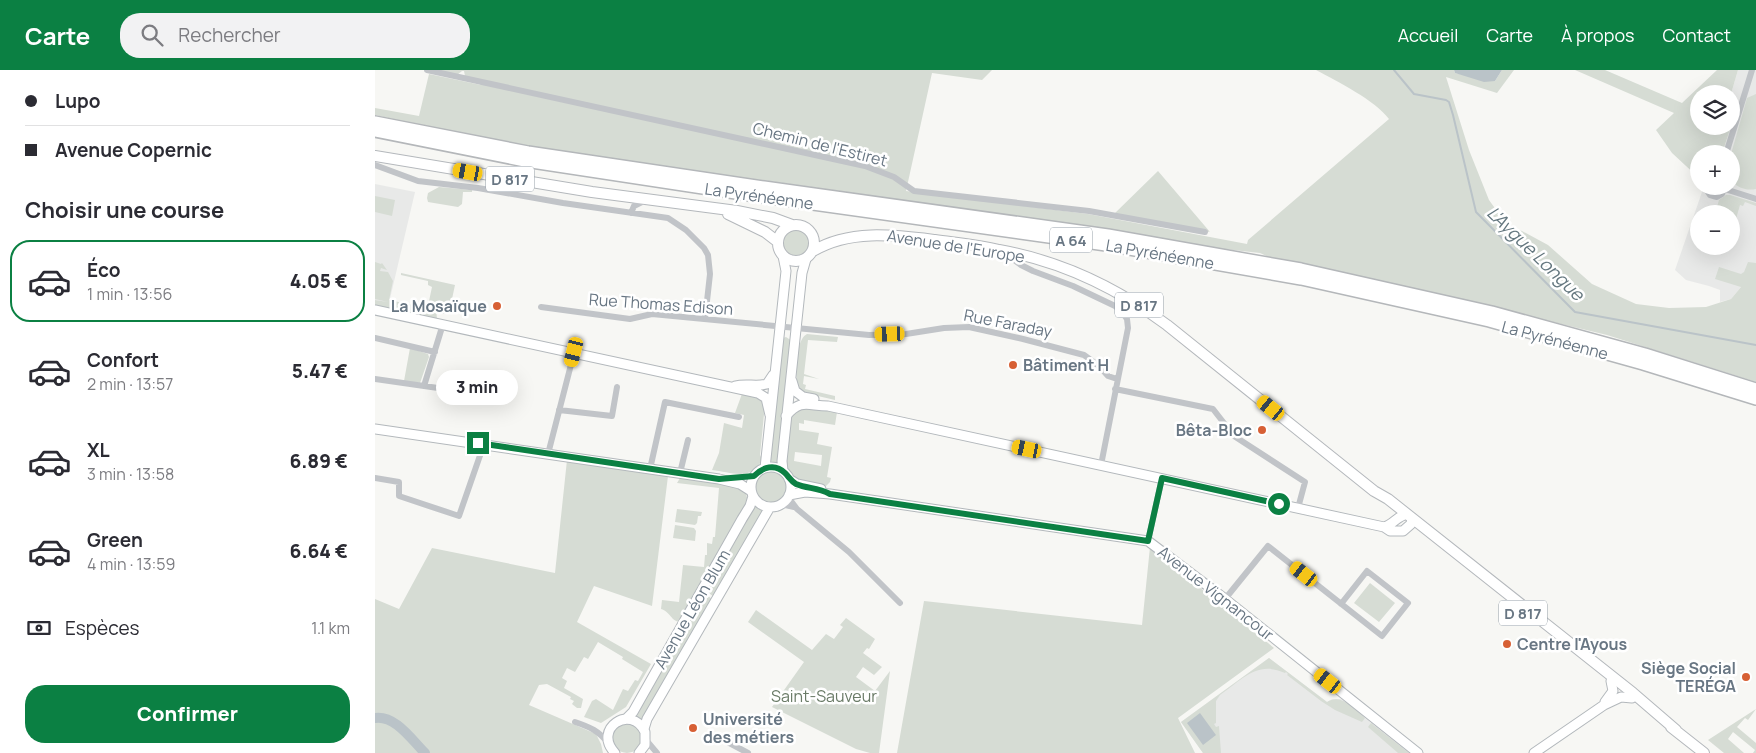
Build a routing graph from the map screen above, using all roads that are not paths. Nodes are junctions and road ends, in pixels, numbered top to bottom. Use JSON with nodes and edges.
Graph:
{"nodes":[{"id":1,"x":427,"y":70,"type":"edge"},
{"id":2,"x":1752,"y":70,"type":"edge"},
{"id":3,"x":375,"y":122,"type":"edge"},
{"id":4,"x":375,"y":131,"type":"edge"},
{"id":5,"x":1730,"y":145,"type":"edge"},
{"id":6,"x":375,"y":156,"type":"edge"},
{"id":7,"x":375,"y":165,"type":"edge"},
{"id":8,"x":1740,"y":193,"type":"edge"},
{"id":9,"x":1756,"y":199,"type":"edge"},
{"id":10,"x":646,"y":200,"type":"junction"},
{"id":11,"x":718,"y":210,"type":"junction"},
{"id":12,"x":631,"y":213,"type":"junction"},
{"id":13,"x":792,"y":226,"type":"junction"},
{"id":14,"x":1205,"y":232,"type":"dead end"},
{"id":15,"x":812,"y":234,"type":"junction"},
{"id":16,"x":853,"y":237,"type":"junction"},
{"id":17,"x":778,"y":242,"type":"junction"},
{"id":18,"x":1001,"y":250,"type":"junction"},
{"id":19,"x":809,"y":255,"type":"junction"},
{"id":20,"x":783,"y":256,"type":"junction"},
{"id":21,"x":541,"y":307,"type":"dead end"},
{"id":22,"x":375,"y":310,"type":"edge"},
{"id":23,"x":705,"y":319,"type":"junction"},
{"id":24,"x":443,"y":324,"type":"junction"},
{"id":25,"x":780,"y":326,"type":"junction"},
{"id":26,"x":796,"y":328,"type":"junction"},
{"id":27,"x":375,"y":338,"type":"edge"},
{"id":28,"x":435,"y":352,"type":"junction"},
{"id":29,"x":574,"y":352,"type":"junction"},
{"id":30,"x":775,"y":373,"type":"junction"},
{"id":31,"x":791,"y":374,"type":"junction"},
{"id":32,"x":375,"y":379,"type":"edge"},
{"id":33,"x":1117,"y":379,"type":"junction"},
{"id":34,"x":424,"y":386,"type":"junction"},
{"id":35,"x":729,"y":386,"type":"junction"},
{"id":36,"x":617,"y":387,"type":"dead end"},
{"id":37,"x":445,"y":389,"type":"dead end"},
{"id":38,"x":1115,"y":389,"type":"junction"},
{"id":39,"x":1756,"y":389,"type":"edge"},
{"id":40,"x":1756,"y":399,"type":"edge"},
{"id":41,"x":828,"y":406,"type":"junction"},
{"id":42,"x":559,"y":410,"type":"junction"},
{"id":43,"x":770,"y":415,"type":"junction"},
{"id":44,"x":786,"y":416,"type":"junction"},
{"id":45,"x":739,"y":417,"type":"dead end"},
{"id":46,"x":375,"y":429,"type":"edge"},
{"id":47,"x":688,"y":440,"type":"dead end"},
{"id":48,"x":484,"y":444,"type":"junction"},
{"id":49,"x":548,"y":454,"type":"junction"},
{"id":50,"x":1101,"y":465,"type":"junction"},
{"id":51,"x":765,"y":468,"type":"junction"},
{"id":52,"x":650,"y":469,"type":"junction"},
{"id":53,"x":783,"y":471,"type":"junction"},
{"id":54,"x":679,"y":473,"type":"junction"},
{"id":55,"x":754,"y":476,"type":"junction"},
{"id":56,"x":375,"y":478,"type":"edge"},
{"id":57,"x":1162,"y":478,"type":"junction"},
{"id":58,"x":719,"y":479,"type":"junction"},
{"id":59,"x":789,"y":479,"type":"junction"},
{"id":60,"x":752,"y":494,"type":"junction"},
{"id":61,"x":830,"y":494,"type":"junction"},
{"id":62,"x":789,"y":496,"type":"junction"},
{"id":63,"x":781,"y":504,"type":"junction"},
{"id":64,"x":770,"y":507,"type":"junction"},
{"id":65,"x":1298,"y":508,"type":"junction"},
{"id":66,"x":797,"y":509,"type":"junction"},
{"id":67,"x":1407,"y":518,"type":"junction"},
{"id":68,"x":1384,"y":527,"type":"junction"},
{"id":69,"x":1148,"y":541,"type":"junction"},
{"id":70,"x":1225,"y":600,"type":"junction"},
{"id":71,"x":900,"y":604,"type":"dead end"},
{"id":72,"x":1341,"y":604,"type":"junction"},
{"id":73,"x":1611,"y":681,"type":"junction"},
{"id":74,"x":1632,"y":698,"type":"junction"},
{"id":75,"x":1604,"y":704,"type":"junction"},
{"id":76,"x":626,"y":719,"type":"junction"},
{"id":77,"x":575,"y":722,"type":"dead end"},
{"id":78,"x":612,"y":726,"type":"junction"},
{"id":79,"x":594,"y":728,"type":"junction"},
{"id":80,"x":644,"y":729,"type":"junction"},
{"id":81,"x":1676,"y":730,"type":"junction"},
{"id":82,"x":718,"y":737,"type":"dead end"},
{"id":83,"x":646,"y":740,"type":"junction"},
{"id":84,"x":611,"y":750,"type":"edge"},
{"id":85,"x":640,"y":753,"type":"edge"},
{"id":86,"x":657,"y":753,"type":"edge"},
{"id":87,"x":748,"y":753,"type":"edge"},
{"id":88,"x":1418,"y":753,"type":"edge"},
{"id":89,"x":1534,"y":753,"type":"edge"},
{"id":90,"x":1704,"y":753,"type":"edge"}],
"edges":[{"from":1,"to":14,"type":"street","name":"Chemin de l'Estiret"},
{"from":2,"to":5,"type":"street"},
{"from":3,"to":39,"type":"highway","name":"La Pyrénéenne","number":"A 64"},
{"from":4,"to":40,"type":"highway","name":"La Pyrénéenne","number":"A 64"},
{"from":6,"to":10,"type":"main road","number":"D 817"},
{"from":7,"to":12,"type":"street"},
{"from":8,"to":9,"type":"street"},
{"from":10,"to":11,"type":"main road","number":"D 817"},
{"from":10,"to":12,"type":"street"},
{"from":11,"to":13,"type":"main road","number":"D 817"},
{"from":11,"to":17,"type":"main road","number":"D 817"},
{"from":12,"to":23,"type":"street"},
{"from":13,"to":15,"type":"main road"},
{"from":13,"to":17,"type":"main road"},
{"from":15,"to":16,"type":"main road","name":"Avenue de l'Europe","number":"D 817"},
{"from":15,"to":19,"type":"main road"},
{"from":16,"to":18,"type":"main road","name":"Avenue de l'Europe","number":"D 817"},
{"from":16,"to":19,"type":"main road","name":"Avenue de l'Europe","number":"D 817"},
{"from":17,"to":20,"type":"main road"},
{"from":18,"to":33,"type":"street"},
{"from":18,"to":67,"type":"main road","name":"Avenue de l'Europe","number":"D 817"},
{"from":19,"to":20,"type":"main road"},
{"from":19,"to":26,"type":"street"},
{"from":20,"to":25,"type":"street"},
{"from":21,"to":23,"type":"street","name":"Rue Thomas Edison"},
{"from":22,"to":24,"type":"street"},
{"from":23,"to":25,"type":"street","name":"Rue Thomas Edison"},
{"from":24,"to":28,"type":"street"},
{"from":24,"to":29,"type":"street"},
{"from":25,"to":26,"type":"street"},
{"from":25,"to":30,"type":"street"},
{"from":26,"to":31,"type":"street"},
{"from":26,"to":33,"type":"street","name":"Rue Faraday"},
{"from":27,"to":28,"type":"street"},
{"from":28,"to":34,"type":"street"},
{"from":29,"to":35,"type":"street"},
{"from":29,"to":42,"type":"street"},
{"from":30,"to":35,"type":"street"},
{"from":30,"to":43,"type":"street"},
{"from":31,"to":41,"type":"street"},
{"from":31,"to":44,"type":"street"},
{"from":32,"to":34,"type":"street"},
{"from":33,"to":38,"type":"street"},
{"from":34,"to":37,"type":"street"},
{"from":35,"to":43,"type":"street"},
{"from":36,"to":42,"type":"street"},
{"from":38,"to":50,"type":"street"},
{"from":38,"to":65,"type":"street"},
{"from":41,"to":44,"type":"street"},
{"from":41,"to":50,"type":"street"},
{"from":42,"to":49,"type":"street"},
{"from":43,"to":51,"type":"street"},
{"from":44,"to":53,"type":"street"},
{"from":45,"to":52,"type":"street"},
{"from":46,"to":48,"type":"street"},
{"from":47,"to":54,"type":"street"},
{"from":48,"to":49,"type":"street"},
{"from":48,"to":56,"type":"street"},
{"from":49,"to":52,"type":"street"},
{"from":50,"to":57,"type":"street"},
{"from":51,"to":53,"type":"street"},
{"from":51,"to":55,"type":"street"},
{"from":52,"to":54,"type":"street"},
{"from":53,"to":59,"type":"street"},
{"from":54,"to":58,"type":"street"},
{"from":55,"to":58,"type":"street"},
{"from":55,"to":60,"type":"street"},
{"from":57,"to":65,"type":"street"},
{"from":57,"to":69,"type":"street"},
{"from":58,"to":60,"type":"street"},
{"from":59,"to":61,"type":"street","name":"Avenue Vignancour"},
{"from":59,"to":62,"type":"street"},
{"from":60,"to":64,"type":"street"},
{"from":60,"to":76,"type":"street","name":"Avenue Léon Blum"},
{"from":61,"to":62,"type":"street","name":"Avenue Vignancour"},
{"from":61,"to":69,"type":"street","name":"Avenue Vignancour"},
{"from":62,"to":63,"type":"street"},
{"from":62,"to":66,"type":"street"},
{"from":63,"to":64,"type":"street"},
{"from":63,"to":66,"type":"street"},
{"from":64,"to":80,"type":"street","name":"Avenue Léon Blum"},
{"from":65,"to":68,"type":"street"},
{"from":66,"to":71,"type":"street"},
{"from":67,"to":68,"type":"street"},
{"from":67,"to":68,"type":"street"},
{"from":67,"to":73,"type":"main road","name":"Avenue de l'Europe","number":"D 817"},
{"from":67,"to":81,"type":"main road","name":"Avenue de l'Europe","number":"D 817"},
{"from":69,"to":70,"type":"street","name":"Avenue Vignancour"},
{"from":70,"to":72,"type":"street"},
{"from":70,"to":88,"type":"street","name":"Avenue Vignancour"},
{"from":72,"to":72,"type":"street"},
{"from":73,"to":74,"type":"main road","name":"Avenue de l'Europe","number":"D 817"},
{"from":73,"to":75,"type":"street"},
{"from":74,"to":75,"type":"street"},
{"from":74,"to":81,"type":"main road","name":"Avenue de l'Europe","number":"D 817"},
{"from":75,"to":89,"type":"street"},
{"from":76,"to":78,"type":"street"},
{"from":76,"to":80,"type":"street"},
{"from":77,"to":79,"type":"street"},
{"from":78,"to":79,"type":"street"},
{"from":78,"to":84,"type":"street"},
{"from":79,"to":84,"type":"street"},
{"from":80,"to":83,"type":"street"},
{"from":81,"to":90,"type":"main road","name":"Avenue de l'Europe","number":"D 817"},
{"from":82,"to":87,"type":"street"},
{"from":83,"to":85,"type":"street"},
{"from":83,"to":86,"type":"street"}]}
